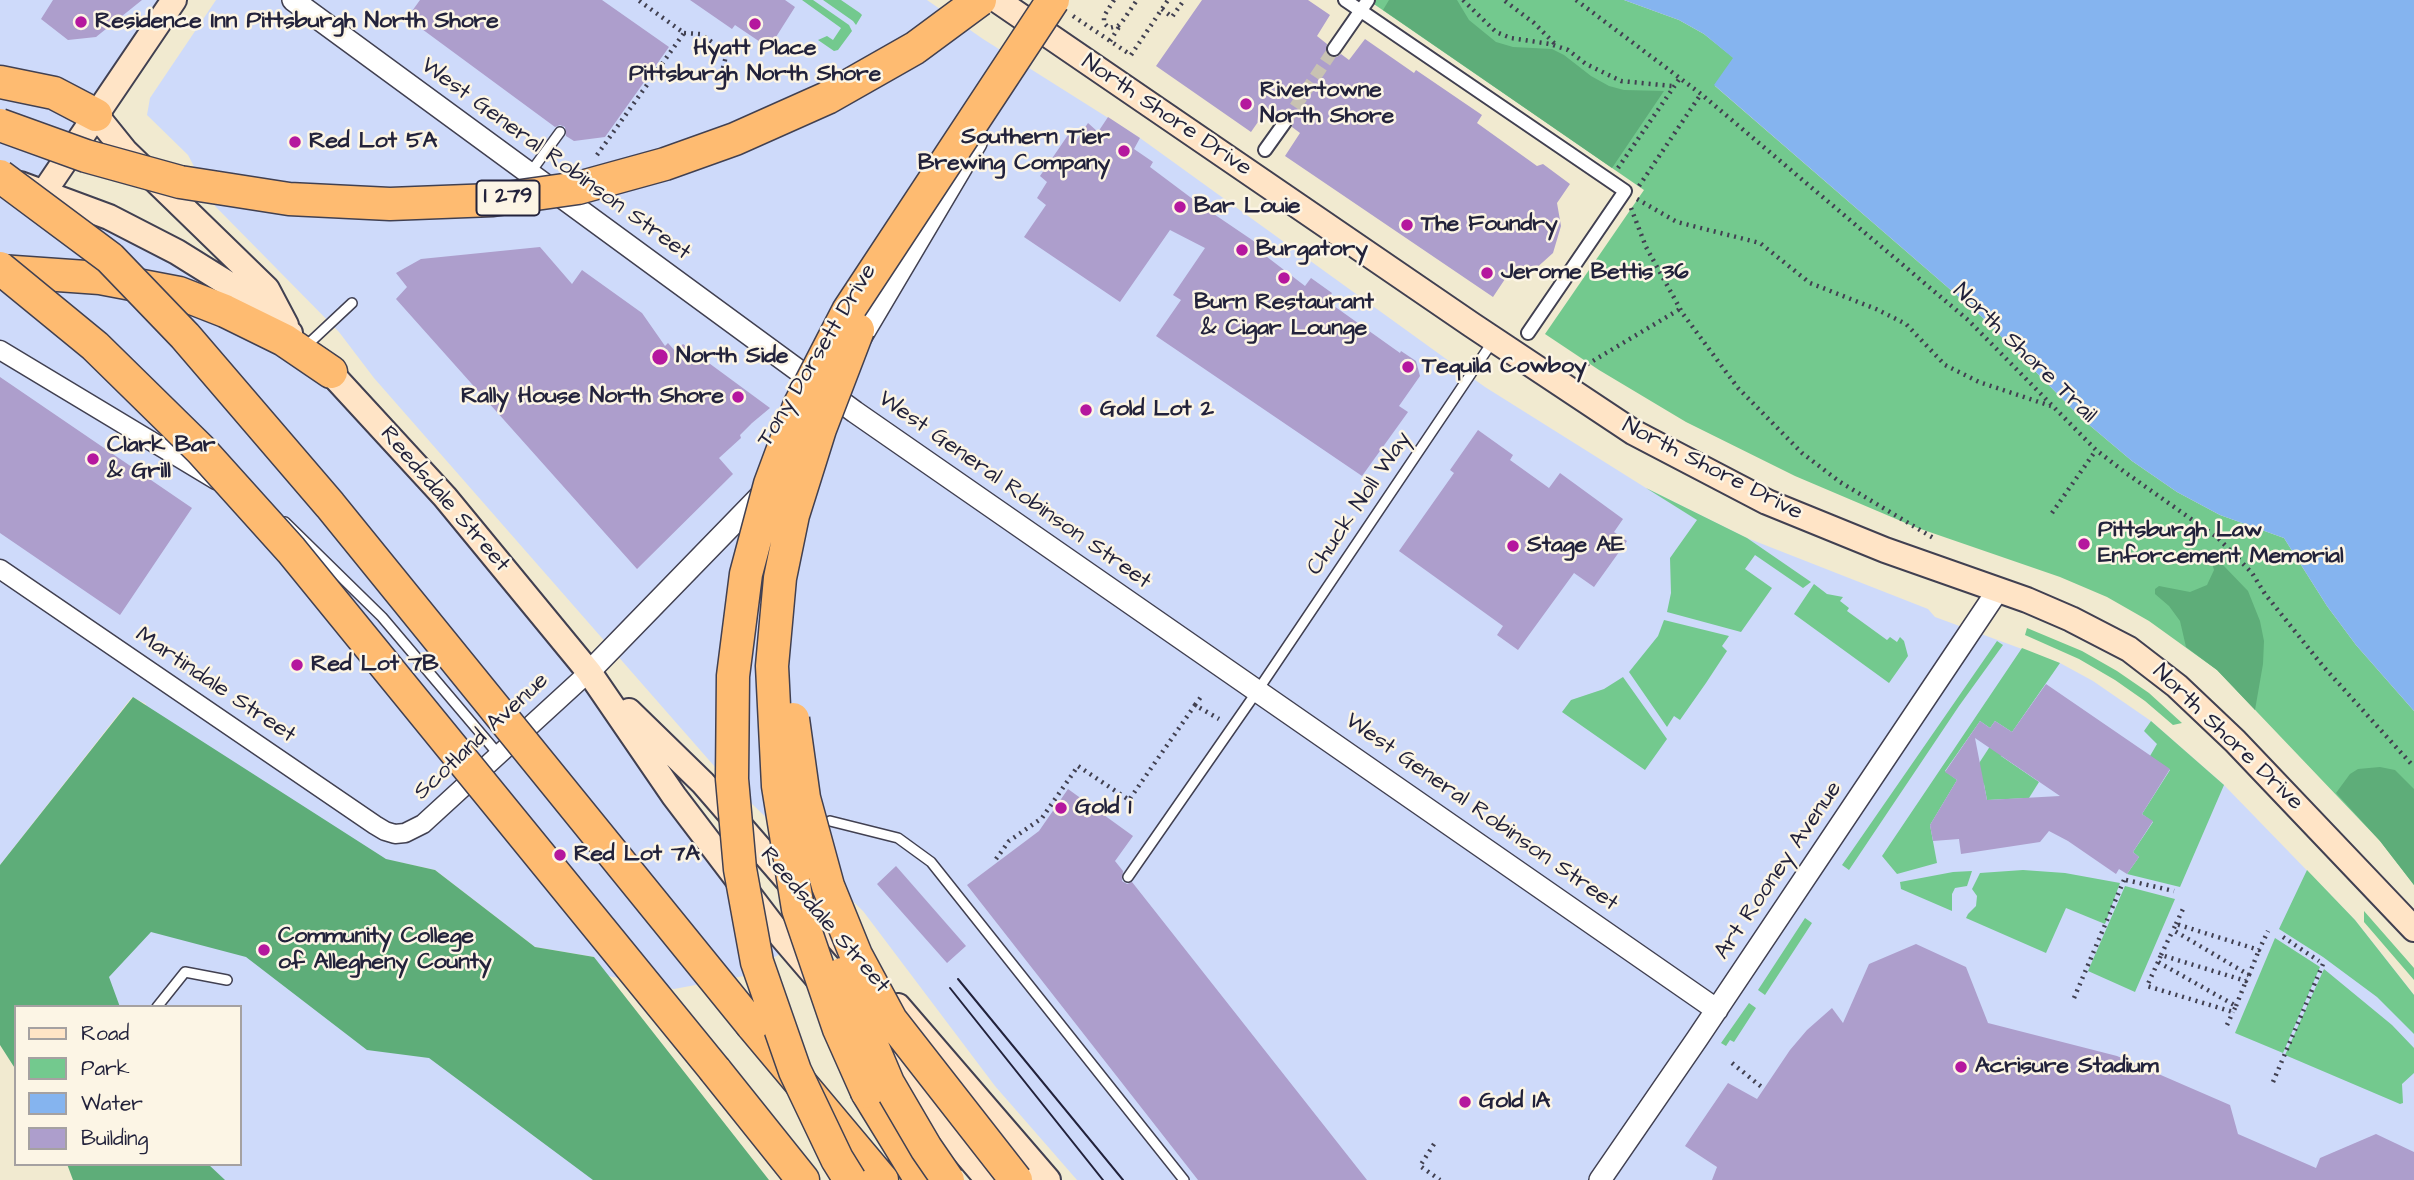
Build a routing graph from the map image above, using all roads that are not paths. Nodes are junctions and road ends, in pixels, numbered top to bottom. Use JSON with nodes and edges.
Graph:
{"nodes":[{"id":1,"x":174,"y":0,"type":"edge"},
{"id":2,"x":292,"y":0,"type":"edge"},
{"id":3,"x":979,"y":0,"type":"edge"},
{"id":4,"x":997,"y":0,"type":"edge"},
{"id":5,"x":1056,"y":0,"type":"edge"},
{"id":6,"x":1345,"y":0,"type":"edge"},
{"id":7,"x":1364,"y":5,"type":"edge"},
{"id":8,"x":1043,"y":31,"type":"junction"},
{"id":9,"x":1334,"y":49,"type":"tunnel mouth"},
{"id":10,"x":0,"y":82,"type":"edge"},
{"id":11,"x":96,"y":115,"type":"junction"},
{"id":12,"x":977,"y":119,"type":"junction"},
{"id":13,"x":1285,"y":122,"type":"tunnel mouth"},
{"id":14,"x":0,"y":125,"type":"edge"},
{"id":15,"x":560,"y":132,"type":"dead end"},
{"id":16,"x":0,"y":148,"type":"edge"},
{"id":17,"x":1265,"y":150,"type":"dead end"},
{"id":18,"x":0,"y":169,"type":"edge"},
{"id":19,"x":528,"y":174,"type":"junction"},
{"id":20,"x":0,"y":176,"type":"edge"},
{"id":21,"x":44,"y":192,"type":"junction"},
{"id":22,"x":0,"y":269,"type":"edge"},
{"id":23,"x":352,"y":303,"type":"dead end"},
{"id":24,"x":1528,"y":332,"type":"dead end"},
{"id":25,"x":856,"y":334,"type":"junction"},
{"id":26,"x":1494,"y":340,"type":"junction"},
{"id":27,"x":298,"y":341,"type":"junction"},
{"id":28,"x":0,"y":351,"type":"edge"},
{"id":29,"x":331,"y":372,"type":"junction"},
{"id":30,"x":828,"y":393,"type":"junction"},
{"id":31,"x":282,"y":520,"type":"joint"},
{"id":32,"x":0,"y":569,"type":"edge"},
{"id":33,"x":1998,"y":590,"type":"junction"},
{"id":34,"x":589,"y":671,"type":"junction"},
{"id":35,"x":1258,"y":690,"type":"junction"},
{"id":36,"x":499,"y":755,"type":"junction"},
{"id":37,"x":830,"y":821,"type":"dead end"},
{"id":38,"x":405,"y":833,"type":"joint"},
{"id":39,"x":1128,"y":877,"type":"dead end"},
{"id":40,"x":2414,"y":929,"type":"edge"},
{"id":41,"x":226,"y":980,"type":"dead end"},
{"id":42,"x":159,"y":1005,"type":"edge"},
{"id":43,"x":1717,"y":1010,"type":"junction"},
{"id":44,"x":803,"y":1180,"type":"edge"},
{"id":45,"x":850,"y":1180,"type":"edge"},
{"id":46,"x":882,"y":1180,"type":"edge"},
{"id":47,"x":921,"y":1180,"type":"edge"},
{"id":48,"x":948,"y":1180,"type":"edge"},
{"id":49,"x":988,"y":1180,"type":"edge"},
{"id":50,"x":1016,"y":1180,"type":"edge"},
{"id":51,"x":1048,"y":1180,"type":"edge"},
{"id":52,"x":1184,"y":1180,"type":"edge"},
{"id":53,"x":1600,"y":1180,"type":"edge"}],
"edges":[{"from":1,"to":11,"type":"main road"},
{"from":2,"to":19,"type":"street","name":"West General Robinson Street"},
{"from":3,"to":14,"type":"highway","number":"I 279","bridge":true},
{"from":3,"to":16,"type":"highway","number":"I 279","bridge":true},
{"from":4,"to":8,"type":"main road","name":"North Shore Drive"},
{"from":5,"to":12,"type":"highway","bridge":true},
{"from":5,"to":25,"type":"highway","bridge":true},
{"from":6,"to":7,"type":"street"},
{"from":7,"to":9,"type":"street"},
{"from":7,"to":24,"type":"street"},
{"from":8,"to":26,"type":"main road","name":"North Shore Drive"},
{"from":8,"to":30,"type":"street","name":"Tony Dorsett Drive"},
{"from":10,"to":11,"type":"highway"},
{"from":11,"to":21,"type":"main road"},
{"from":11,"to":27,"type":"main road","name":"Reedsdale Street"},
{"from":12,"to":45,"type":"highway","bridge":true},
{"from":12,"to":50,"type":"highway","bridge":true},
{"from":13,"to":17,"type":"street"},
{"from":15,"to":19,"type":"lane"},
{"from":18,"to":21,"type":"highway"},
{"from":19,"to":30,"type":"street","name":"West General Robinson Street"},
{"from":20,"to":21,"type":"main road","name":"Reedsdale Street"},
{"from":20,"to":46,"type":"highway","bridge":true},
{"from":21,"to":27,"type":"main road","name":"Reedsdale Street"},
{"from":22,"to":29,"type":"highway"},
{"from":22,"to":44,"type":"highway","bridge":true},
{"from":23,"to":27,"type":"lane"},
{"from":25,"to":47,"type":"highway","bridge":true},
{"from":25,"to":48,"type":"highway","bridge":true},
{"from":26,"to":33,"type":"main road","name":"North Shore Drive"},
{"from":26,"to":35,"type":"lane","name":"Chuck Noll Way"},
{"from":27,"to":29,"type":"main road","name":"Reedsdale Street"},
{"from":28,"to":31,"type":"street"},
{"from":29,"to":34,"type":"main road","name":"Reedsdale Street"},
{"from":30,"to":34,"type":"street","name":"Tony Dorsett Drive"},
{"from":30,"to":35,"type":"street","name":"West General Robinson Street"},
{"from":31,"to":36,"type":"lane"},
{"from":32,"to":38,"type":"street","name":"Martindale Street"},
{"from":33,"to":40,"type":"main road","name":"North Shore Drive"},
{"from":33,"to":43,"type":"street","name":"Art Rooney Avenue"},
{"from":34,"to":36,"type":"street","name":"Scotland Avenue"},
{"from":34,"to":49,"type":"main road","name":"Reedsdale Street"},
{"from":34,"to":51,"type":"main road","name":"Reedsdale Street"},
{"from":35,"to":39,"type":"lane","name":"Chuck Noll Way"},
{"from":35,"to":43,"type":"street","name":"West General Robinson Street"},
{"from":36,"to":38,"type":"street","name":"Scotland Avenue"},
{"from":37,"to":52,"type":"lane"},
{"from":41,"to":42,"type":"lane"},
{"from":43,"to":53,"type":"street","name":"Art Rooney Avenue"}]}
